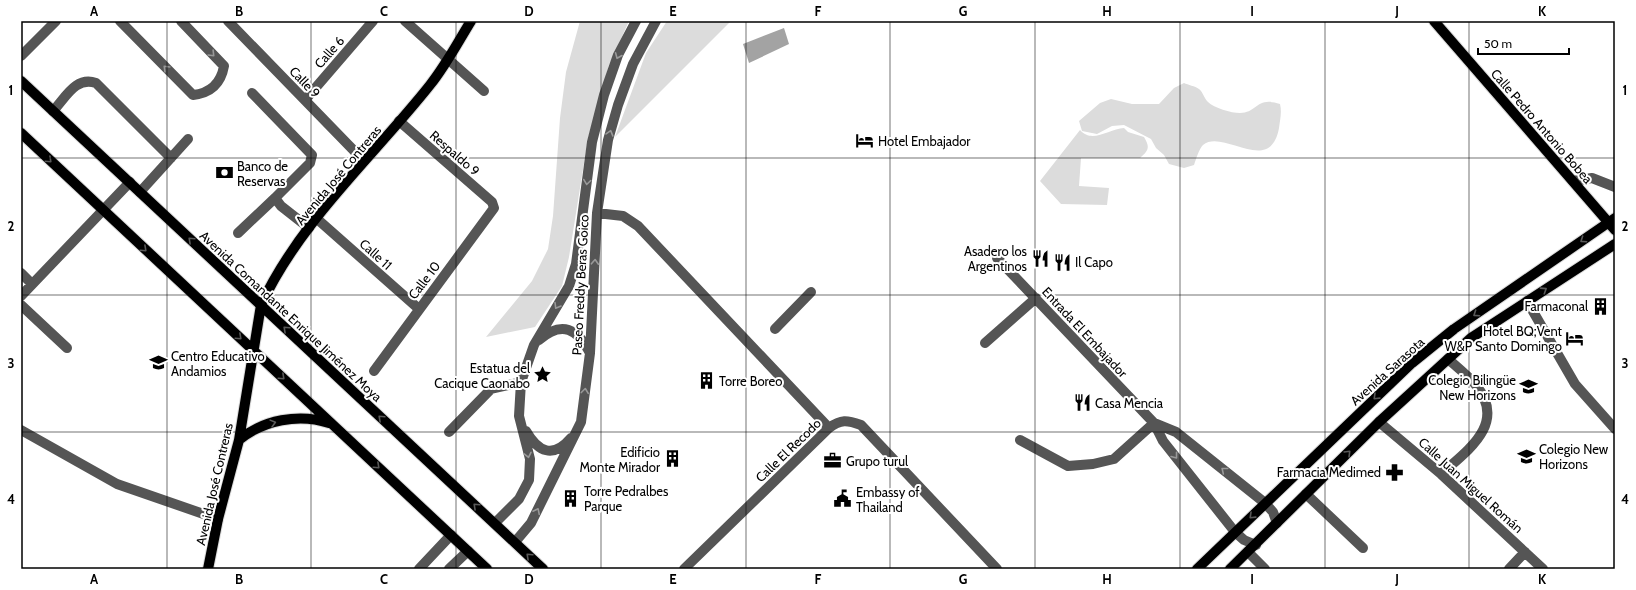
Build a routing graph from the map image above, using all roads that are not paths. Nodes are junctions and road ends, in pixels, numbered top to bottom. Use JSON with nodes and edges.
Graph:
{"nodes":[{"id":1,"x":56,"y":21,"type":"edge"},
{"id":2,"x":120,"y":21,"type":"edge"},
{"id":3,"x":181,"y":21,"type":"edge"},
{"id":4,"x":228,"y":21,"type":"edge"},
{"id":5,"x":373,"y":21,"type":"edge"},
{"id":6,"x":405,"y":21,"type":"edge"},
{"id":7,"x":471,"y":21,"type":"edge"},
{"id":8,"x":636,"y":21,"type":"edge"},
{"id":9,"x":656,"y":21,"type":"edge"},
{"id":10,"x":1434,"y":21,"type":"edge"},
{"id":11,"x":21,"y":56,"type":"edge"},
{"id":12,"x":448,"y":59,"type":"junction"},
{"id":13,"x":21,"y":81,"type":"edge"},
{"id":14,"x":484,"y":91,"type":"dead end"},
{"id":15,"x":252,"y":93,"type":"dead end"},
{"id":16,"x":305,"y":100,"type":"junction"},
{"id":17,"x":53,"y":111,"type":"junction"},
{"id":18,"x":399,"y":121,"type":"junction"},
{"id":19,"x":21,"y":133,"type":"edge"},
{"id":20,"x":188,"y":139,"type":"dead end"},
{"id":21,"x":171,"y":158,"type":"junction"},
{"id":22,"x":364,"y":161,"type":"junction"},
{"id":23,"x":1573,"y":181,"type":"junction"},
{"id":24,"x":130,"y":182,"type":"junction"},
{"id":25,"x":1615,"y":187,"type":"edge"},
{"id":26,"x":140,"y":192,"type":"junction"},
{"id":27,"x":275,"y":198,"type":"junction"},
{"id":28,"x":493,"y":205,"type":"joint"},
{"id":29,"x":103,"y":210,"type":"junction"},
{"id":30,"x":597,"y":213,"type":"junction"},
{"id":31,"x":316,"y":218,"type":"junction"},
{"id":32,"x":1613,"y":224,"type":"edge"},
{"id":33,"x":309,"y":228,"type":"junction"},
{"id":34,"x":238,"y":233,"type":"dead end"},
{"id":35,"x":1615,"y":244,"type":"edge"},
{"id":36,"x":997,"y":258,"type":"dead end"},
{"id":37,"x":21,"y":274,"type":"edge"},
{"id":38,"x":32,"y":284,"type":"junction"},
{"id":39,"x":811,"y":292,"type":"dead end"},
{"id":40,"x":21,"y":296,"type":"edge"},
{"id":41,"x":1036,"y":298,"type":"junction"},
{"id":42,"x":1527,"y":301,"type":"junction"},
{"id":43,"x":21,"y":305,"type":"edge"},
{"id":44,"x":261,"y":305,"type":"junction"},
{"id":45,"x":419,"y":309,"type":"junction"},
{"id":46,"x":775,"y":329,"type":"dead end"},
{"id":47,"x":985,"y":343,"type":"dead end"},
{"id":48,"x":534,"y":345,"type":"junction"},
{"id":49,"x":67,"y":348,"type":"dead end"},
{"id":50,"x":254,"y":350,"type":"junction"},
{"id":51,"x":590,"y":353,"type":"junction"},
{"id":52,"x":1448,"y":359,"type":"junction"},
{"id":53,"x":374,"y":371,"type":"dead end"},
{"id":54,"x":521,"y":382,"type":"junction"},
{"id":55,"x":519,"y":416,"type":"junction"},
{"id":56,"x":581,"y":422,"type":"junction"},
{"id":57,"x":1379,"y":422,"type":"junction"},
{"id":58,"x":1154,"y":423,"type":"junction"},
{"id":59,"x":332,"y":424,"type":"junction"},
{"id":60,"x":829,"y":428,"type":"junction"},
{"id":61,"x":1615,"y":429,"type":"edge"},
{"id":62,"x":21,"y":430,"type":"edge"},
{"id":63,"x":449,"y":432,"type":"dead end"},
{"id":64,"x":239,"y":440,"type":"junction"},
{"id":65,"x":1020,"y":440,"type":"dead end"},
{"id":66,"x":1441,"y":474,"type":"junction"},
{"id":67,"x":1306,"y":494,"type":"junction"},
{"id":68,"x":1265,"y":503,"type":"junction"},
{"id":69,"x":218,"y":519,"type":"junction"},
{"id":70,"x":1277,"y":523,"type":"junction"},
{"id":71,"x":495,"y":524,"type":"junction"},
{"id":72,"x":1235,"y":532,"type":"junction"},
{"id":73,"x":450,"y":535,"type":"junction"},
{"id":74,"x":515,"y":542,"type":"junction"},
{"id":75,"x":1256,"y":545,"type":"junction"},
{"id":76,"x":1363,"y":548,"type":"dead end"},
{"id":77,"x":468,"y":551,"type":"junction"},
{"id":78,"x":1248,"y":552,"type":"junction"},
{"id":79,"x":1525,"y":552,"type":"junction"},
{"id":80,"x":208,"y":569,"type":"edge"},
{"id":81,"x":419,"y":569,"type":"edge"},
{"id":82,"x":449,"y":569,"type":"edge"},
{"id":83,"x":487,"y":569,"type":"edge"},
{"id":84,"x":543,"y":569,"type":"edge"},
{"id":85,"x":684,"y":569,"type":"edge"},
{"id":86,"x":997,"y":569,"type":"edge"},
{"id":87,"x":1197,"y":569,"type":"edge"},
{"id":88,"x":1230,"y":569,"type":"edge"},
{"id":89,"x":1265,"y":569,"type":"edge"},
{"id":90,"x":1509,"y":569,"type":"edge"},
{"id":91,"x":1544,"y":569,"type":"edge"}],
"edges":[{"from":1,"to":11,"type":"street"},
{"from":3,"to":2,"type":"street","one_way":true},
{"from":4,"to":16,"type":"street","name":"Calle 9"},
{"from":5,"to":16,"type":"street","name":"Calle 6"},
{"from":6,"to":12,"type":"street"},
{"from":7,"to":12,"type":"main road","name":"Avenida José Contreras"},
{"from":8,"to":48,"type":"street","name":"Paseo Freddy Beras Goico","one_way":true},
{"from":30,"to":9,"type":"street","name":"Paseo Freddy Beras Goico","one_way":true},
{"from":10,"to":23,"type":"main road","name":"Calle Pedro Antonio Bobea"},
{"from":12,"to":14,"type":"street"},
{"from":12,"to":18,"type":"main road","name":"Avenida José Contreras"},
{"from":13,"to":17,"type":"main road","name":"Avenida Comandante Enrique Jiménez Moya"},
{"from":15,"to":27,"type":"street"},
{"from":16,"to":22,"type":"street","name":"Calle 9"},
{"from":17,"to":21,"type":"street"},
{"from":17,"to":24,"type":"main road","name":"Avenida Comandante Enrique Jiménez Moya"},
{"from":18,"to":22,"type":"main road","name":"Avenida José Contreras"},
{"from":18,"to":28,"type":"street","name":"Respaldo 9"},
{"from":19,"to":29,"type":"main road","one_way":true},
{"from":20,"to":21,"type":"street"},
{"from":21,"to":26,"type":"street"},
{"from":22,"to":31,"type":"main road","name":"Avenida José Contreras"},
{"from":23,"to":25,"type":"street"},
{"from":23,"to":32,"type":"main road","name":"Calle Pedro Antonio Bobea"},
{"from":24,"to":26,"type":"main road","name":"Avenida Comandante Enrique Jiménez Moya"},
{"from":24,"to":29,"type":"street"},
{"from":44,"to":26,"type":"main road","name":"Avenida Comandante Enrique Jiménez Moya","one_way":true},
{"from":27,"to":33,"type":"street"},
{"from":27,"to":34,"type":"street"},
{"from":28,"to":45,"type":"street","name":"Calle 10"},
{"from":29,"to":38,"type":"street"},
{"from":29,"to":50,"type":"main road","one_way":true},
{"from":51,"to":30,"type":"street","name":"Paseo Freddy Beras Goico","one_way":true},
{"from":30,"to":60,"type":"street"},
{"from":31,"to":33,"type":"main road","name":"Avenida José Contreras"},
{"from":31,"to":45,"type":"street","name":"Calle 11"},
{"from":32,"to":68,"type":"main road","name":"Avenida Sarasota","one_way":true},
{"from":33,"to":44,"type":"main road","name":"Avenida José Contreras"},
{"from":42,"to":35,"type":"main road","one_way":true},
{"from":36,"to":41,"type":"street","name":"Entrada El Embajador"},
{"from":37,"to":38,"type":"street"},
{"from":38,"to":40,"type":"street"},
{"from":39,"to":46,"type":"street"},
{"from":41,"to":47,"type":"street"},
{"from":41,"to":58,"type":"street","name":"Entrada El Embajador"},
{"from":42,"to":52,"type":"main road"},
{"from":42,"to":61,"type":"street"},
{"from":43,"to":49,"type":"street"},
{"from":44,"to":50,"type":"main road","name":"Avenida José Contreras"},
{"from":71,"to":44,"type":"main road","name":"Avenida Comandante Enrique Jiménez Moya","one_way":true},
{"from":45,"to":53,"type":"street","name":"Calle 10"},
{"from":48,"to":51,"type":"street"},
{"from":48,"to":54,"type":"street","name":"Paseo Freddy Beras Goico"},
{"from":50,"to":59,"type":"main road","one_way":true},
{"from":50,"to":64,"type":"main road","name":"Avenida José Contreras"},
{"from":56,"to":51,"type":"street","name":"Paseo Freddy Beras Goico","one_way":true},
{"from":52,"to":57,"type":"main road"},
{"from":52,"to":66,"type":"street"},
{"from":54,"to":55,"type":"street","name":"Paseo Freddy Beras Goico"},
{"from":54,"to":63,"type":"street"},
{"from":55,"to":56,"type":"street"},
{"from":55,"to":71,"type":"street","name":"Paseo Freddy Beras Goico","one_way":true},
{"from":74,"to":56,"type":"street","name":"Paseo Freddy Beras Goico","one_way":true},
{"from":57,"to":66,"type":"street","name":"Calle Juan Miguel Román"},
{"from":67,"to":57,"type":"main road","one_way":true},
{"from":58,"to":65,"type":"street"},
{"from":68,"to":58,"type":"street","name":"Entrada El Embajador","one_way":true},
{"from":58,"to":72,"type":"street","name":"Entrada El Embajador","one_way":true},
{"from":64,"to":59,"type":"main road","one_way":true},
{"from":59,"to":73,"type":"main road","one_way":true},
{"from":60,"to":85,"type":"street","name":"Calle El Recodo"},
{"from":60,"to":86,"type":"street","name":"Calle El Recodo"},
{"from":62,"to":69,"type":"street"},
{"from":64,"to":69,"type":"main road","name":"Avenida José Contreras"},
{"from":66,"to":79,"type":"street","name":"Calle Juan Miguel Román"},
{"from":67,"to":70,"type":"main road"},
{"from":67,"to":76,"type":"street"},
{"from":68,"to":70,"type":"street","name":"Entrada El Embajador"},
{"from":68,"to":72,"type":"main road","name":"Avenida Sarasota","one_way":true},
{"from":69,"to":80,"type":"main road","name":"Avenida José Contreras"},
{"from":70,"to":75,"type":"main road"},
{"from":71,"to":74,"type":"main road","name":"Avenida Comandante Enrique Jiménez Moya"},
{"from":72,"to":75,"type":"street","name":"Entrada El Embajador"},
{"from":72,"to":87,"type":"main road","name":"Avenida Sarasota"},
{"from":73,"to":77,"type":"main road"},
{"from":73,"to":81,"type":"street"},
{"from":84,"to":74,"type":"main road","name":"Avenida Comandante Enrique Jiménez Moya","one_way":true},
{"from":75,"to":78,"type":"main road"},
{"from":77,"to":82,"type":"street"},
{"from":77,"to":83,"type":"main road"},
{"from":78,"to":88,"type":"main road"},
{"from":78,"to":89,"type":"street"},
{"from":79,"to":90,"type":"street"},
{"from":79,"to":91,"type":"street","name":"Calle Juan Miguel Román"}]}
